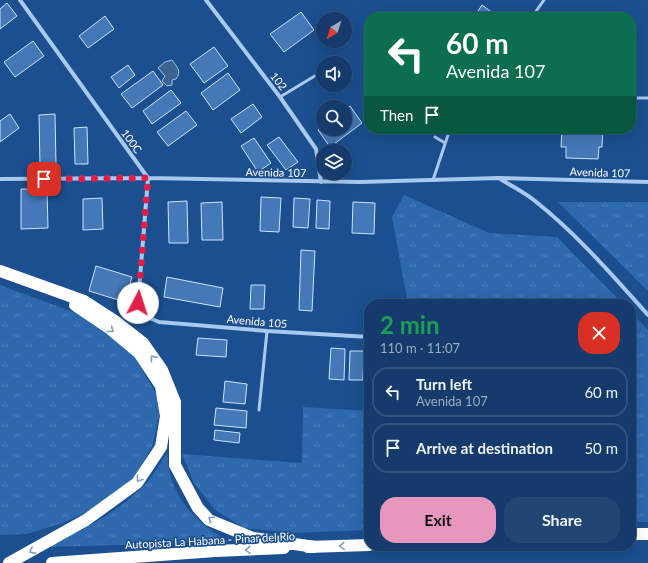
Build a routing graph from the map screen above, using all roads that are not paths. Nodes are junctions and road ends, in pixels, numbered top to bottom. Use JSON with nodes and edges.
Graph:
{"nodes":[{"id":1,"x":20,"y":0,"type":"edge"},
{"id":2,"x":206,"y":0,"type":"edge"},
{"id":3,"x":544,"y":0,"type":"edge"},
{"id":4,"x":536,"y":12,"type":"edge"},
{"id":5,"x":316,"y":75,"type":"edge"},
{"id":6,"x":280,"y":97,"type":"junction"},
{"id":7,"x":636,"y":98,"type":"edge"},
{"id":8,"x":648,"y":98,"type":"edge"},
{"id":9,"x":448,"y":134,"type":"edge"},
{"id":10,"x":435,"y":136,"type":"dead end"},
{"id":11,"x":445,"y":143,"type":"junction"},
{"id":12,"x":148,"y":178,"type":"junction"},
{"id":13,"x":499,"y":178,"type":"junction"},
{"id":14,"x":0,"y":180,"type":"edge"},
{"id":15,"x":433,"y":180,"type":"junction"},
{"id":16,"x":321,"y":182,"type":"junction"},
{"id":17,"x":648,"y":182,"type":"edge"},
{"id":18,"x":0,"y":271,"type":"edge"},
{"id":19,"x":0,"y":278,"type":"edge"},
{"id":20,"x":634,"y":299,"type":"edge"},
{"id":21,"x":636,"y":301,"type":"edge"},
{"id":22,"x":648,"y":315,"type":"edge"},
{"id":23,"x":267,"y":332,"type":"junction"},
{"id":24,"x":364,"y":338,"type":"edge"},
{"id":25,"x":259,"y":410,"type":"dead end"},
{"id":26,"x":636,"y":534,"type":"edge"},
{"id":27,"x":648,"y":534,"type":"edge"},
{"id":28,"x":364,"y":545,"type":"edge"},
{"id":29,"x":315,"y":547,"type":"junction"},
{"id":30,"x":9,"y":563,"type":"edge"},
{"id":31,"x":52,"y":563,"type":"edge"}],
"edges":[{"from":1,"to":12,"type":"street","name":"100C"},
{"from":2,"to":6,"type":"street","name":"102"},
{"from":3,"to":4,"type":"lane"},
{"from":5,"to":6,"type":"lane"},
{"from":6,"to":16,"type":"street","name":"102"},
{"from":7,"to":8,"type":"lane"},
{"from":9,"to":11,"type":"lane"},
{"from":10,"to":11,"type":"lane"},
{"from":11,"to":15,"type":"lane"},
{"from":12,"to":14,"type":"street","name":"Avenida 107"},
{"from":12,"to":16,"type":"street","name":"Avenida 107"},
{"from":12,"to":23,"type":"street","name":"Avenida 105"},
{"from":13,"to":15,"type":"street","name":"Avenida 107"},
{"from":13,"to":17,"type":"street","name":"Avenida 107"},
{"from":13,"to":20,"type":"street"},
{"from":15,"to":16,"type":"street","name":"Avenida 107"},
{"from":29,"to":18,"type":"highway","one_way":true},
{"from":19,"to":30,"type":"highway","one_way":true},
{"from":21,"to":22,"type":"street"},
{"from":23,"to":24,"type":"street","name":"Avenida 105"},
{"from":23,"to":25,"type":"lane"},
{"from":26,"to":27,"type":"highway"},
{"from":28,"to":29,"type":"highway","name":"Autopista La Habana - Pinar del Río","one_way":true},
{"from":29,"to":31,"type":"highway","name":"Autopista La Habana - Pinar del Río","one_way":true}]}
